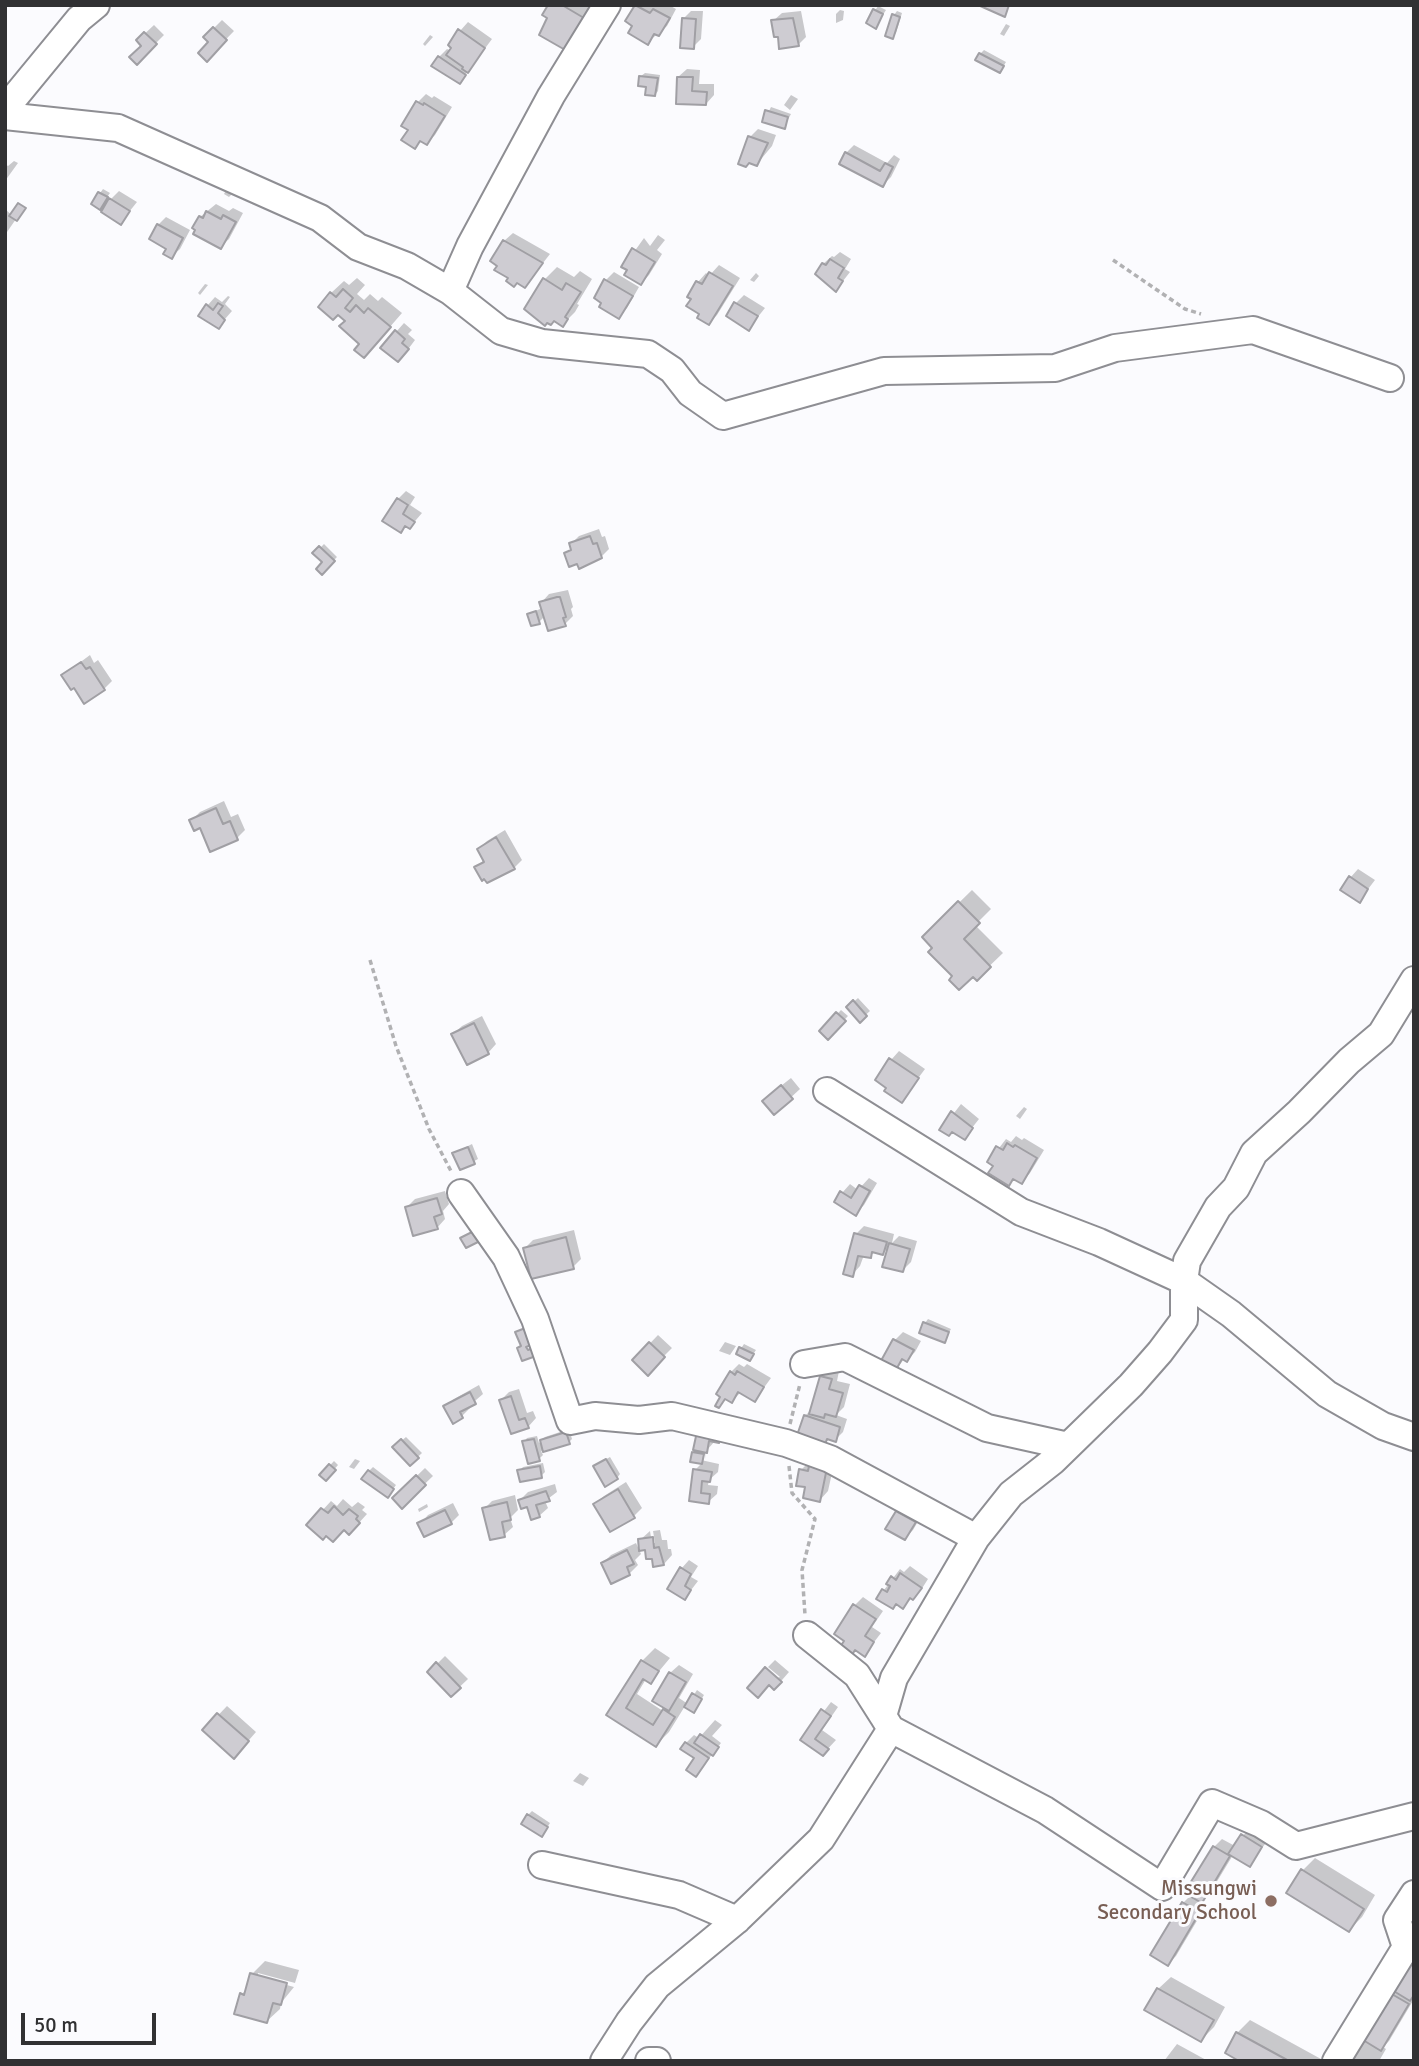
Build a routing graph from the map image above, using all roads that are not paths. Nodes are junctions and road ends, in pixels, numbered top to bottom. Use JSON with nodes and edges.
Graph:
{"nodes":[{"id":1,"x":96,"y":5,"type":"edge"},
{"id":2,"x":607,"y":5,"type":"edge"},
{"id":3,"x":5,"y":109,"type":"edge"},
{"id":4,"x":5,"y":116,"type":"edge"},
{"id":5,"x":450,"y":291,"type":"junction"},
{"id":6,"x":1390,"y":378,"type":"dead end"},
{"id":7,"x":1414,"y":980,"type":"edge"},
{"id":8,"x":827,"y":1091,"type":"dead end"},
{"id":9,"x":461,"y":1193,"type":"road end"},
{"id":10,"x":1184,"y":1281,"type":"junction"},
{"id":11,"x":804,"y":1364,"type":"road end"},
{"id":12,"x":1414,"y":1437,"type":"edge"},
{"id":13,"x":1068,"y":1446,"type":"junction"},
{"id":14,"x":976,"y":1538,"type":"junction"},
{"id":15,"x":807,"y":1635,"type":"road end"},
{"id":16,"x":887,"y":1722,"type":"junction"},
{"id":17,"x":1414,"y":1816,"type":"edge"},
{"id":18,"x":542,"y":1865,"type":"dead end"},
{"id":19,"x":1414,"y":1894,"type":"edge"},
{"id":20,"x":737,"y":1920,"type":"junction"},
{"id":21,"x":604,"y":2061,"type":"edge"},
{"id":22,"x":649,"y":2061,"type":"edge"},
{"id":23,"x":657,"y":2061,"type":"edge"},
{"id":24,"x":1336,"y":2061,"type":"edge"}],
"edges":[{"from":1,"to":3,"type":"street"},
{"from":2,"to":5,"type":"street"},
{"from":4,"to":5,"type":"street"},
{"from":5,"to":6,"type":"street"},
{"from":7,"to":10,"type":"street"},
{"from":8,"to":10,"type":"street"},
{"from":9,"to":14,"type":"street"},
{"from":10,"to":12,"type":"street"},
{"from":10,"to":13,"type":"street"},
{"from":11,"to":13,"type":"street"},
{"from":13,"to":14,"type":"street"},
{"from":14,"to":16,"type":"street"},
{"from":15,"to":16,"type":"street"},
{"from":16,"to":17,"type":"street"},
{"from":16,"to":20,"type":"street"},
{"from":18,"to":20,"type":"street"},
{"from":19,"to":24,"type":"street"},
{"from":20,"to":21,"type":"street"},
{"from":22,"to":23,"type":"street"}]}
